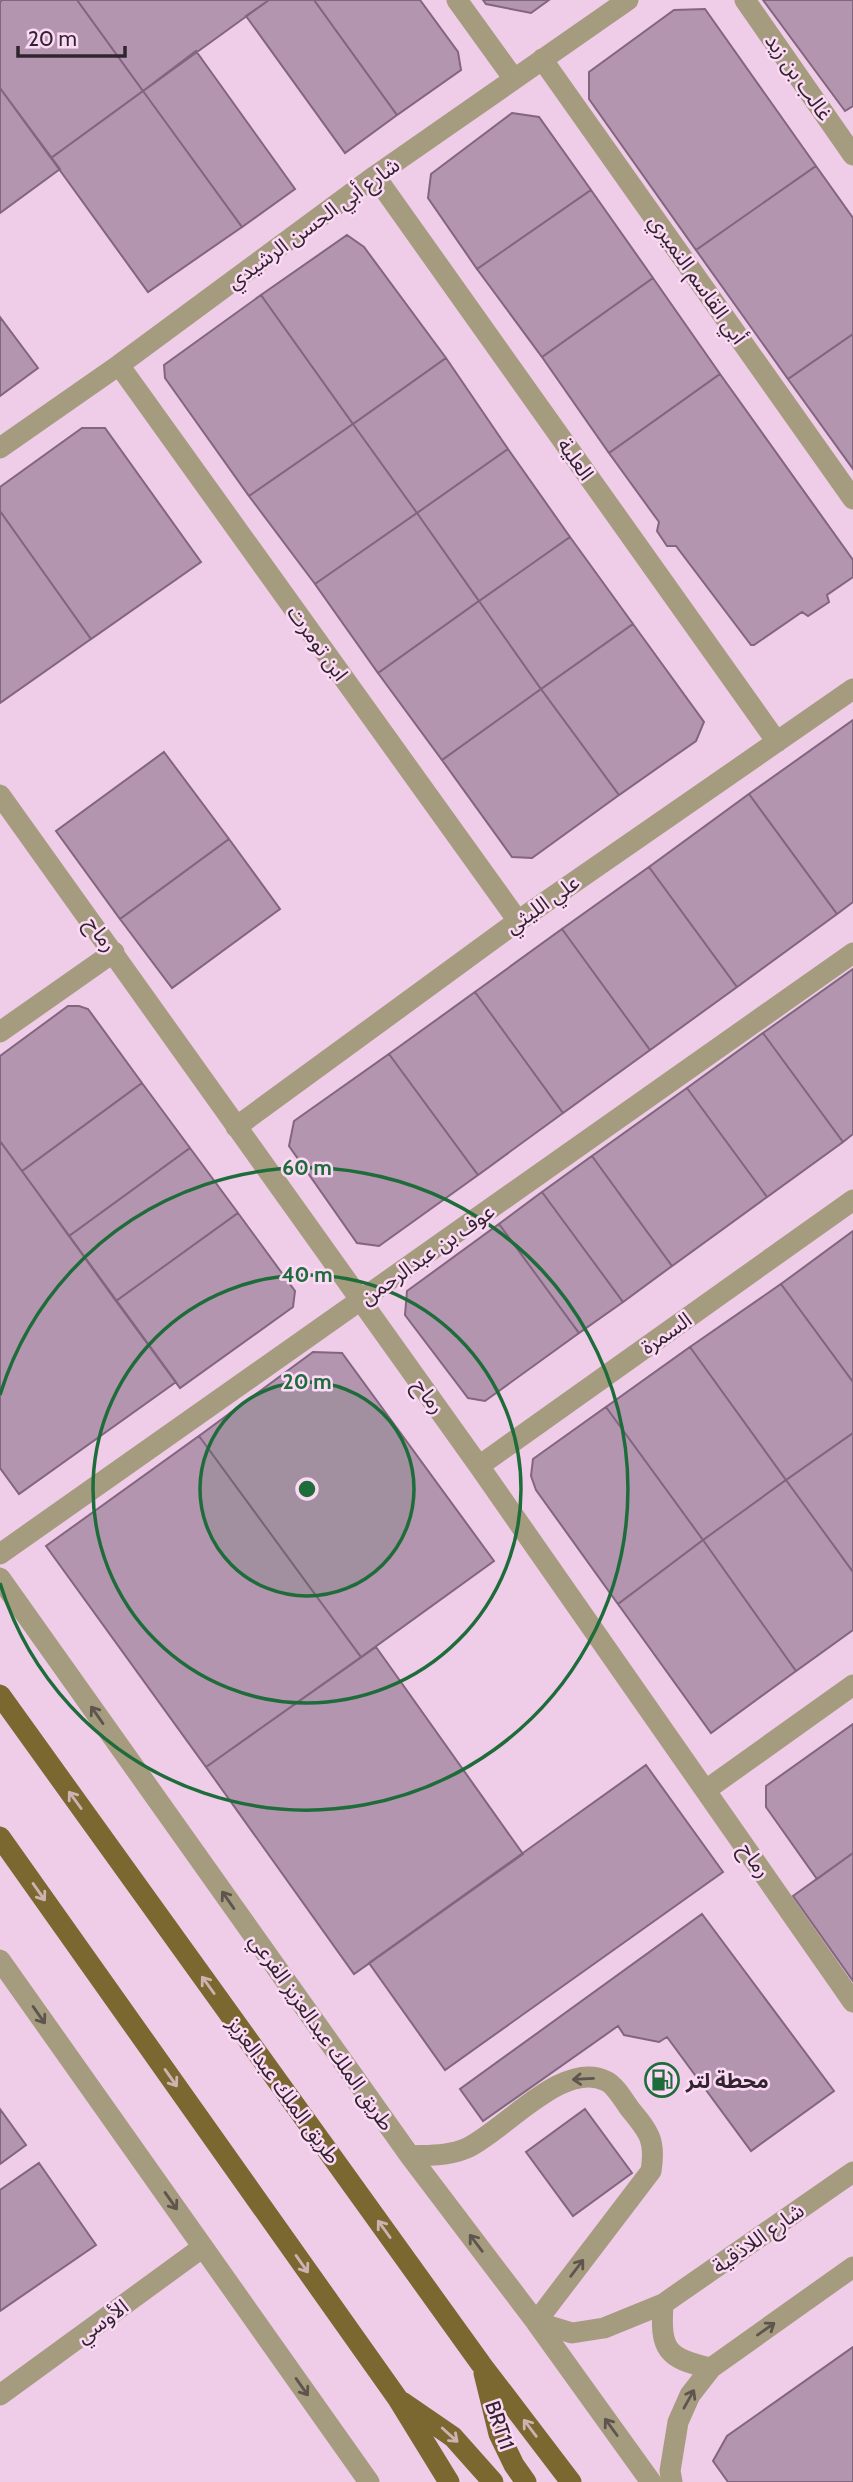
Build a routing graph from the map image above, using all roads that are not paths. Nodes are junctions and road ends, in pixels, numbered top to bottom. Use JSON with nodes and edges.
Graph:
{"nodes":[{"id":1,"x":457,"y":0,"type":"edge"},
{"id":2,"x":628,"y":0,"type":"edge"},
{"id":3,"x":745,"y":0,"type":"edge"},
{"id":4,"x":542,"y":59,"type":"junction"},
{"id":5,"x":513,"y":79,"type":"junction"},
{"id":6,"x":853,"y":155,"type":"edge"},
{"id":7,"x":374,"y":176,"type":"junction"},
{"id":8,"x":119,"y":365,"type":"junction"},
{"id":9,"x":0,"y":448,"type":"edge"},
{"id":10,"x":853,"y":499,"type":"edge"},
{"id":11,"x":853,"y":689,"type":"edge"},
{"id":12,"x":778,"y":742,"type":"junction"},
{"id":13,"x":0,"y":795,"type":"edge"},
{"id":14,"x":518,"y":921,"type":"junction"},
{"id":15,"x":114,"y":952,"type":"junction"},
{"id":16,"x":853,"y":953,"type":"edge"},
{"id":17,"x":0,"y":1032,"type":"edge"},
{"id":18,"x":236,"y":1127,"type":"junction"},
{"id":19,"x":853,"y":1200,"type":"edge"},
{"id":20,"x":361,"y":1301,"type":"junction"},
{"id":21,"x":479,"y":1466,"type":"junction"},
{"id":22,"x":0,"y":1554,"type":"edge"},
{"id":23,"x":0,"y":1578,"type":"edge"},
{"id":24,"x":853,"y":1685,"type":"edge"},
{"id":25,"x":0,"y":1695,"type":"edge"},
{"id":26,"x":706,"y":1790,"type":"junction"},
{"id":27,"x":0,"y":1837,"type":"edge"},
{"id":28,"x":0,"y":1959,"type":"edge"},
{"id":29,"x":853,"y":2002,"type":"edge"},
{"id":30,"x":410,"y":2155,"type":"junction"},
{"id":31,"x":853,"y":2172,"type":"edge"},
{"id":32,"x":203,"y":2247,"type":"junction"},
{"id":33,"x":853,"y":2267,"type":"edge"},
{"id":34,"x":663,"y":2304,"type":"junction"},
{"id":35,"x":536,"y":2322,"type":"junction"},
{"id":36,"x":481,"y":2364,"type":"junction"},
{"id":37,"x":711,"y":2368,"type":"junction"},
{"id":38,"x":0,"y":2395,"type":"edge"},
{"id":39,"x":398,"y":2399,"type":"junction"},
{"id":40,"x":369,"y":2482,"type":"edge"},
{"id":41,"x":449,"y":2482,"type":"edge"},
{"id":42,"x":493,"y":2482,"type":"edge"},
{"id":43,"x":526,"y":2482,"type":"edge"},
{"id":44,"x":571,"y":2482,"type":"edge"},
{"id":45,"x":651,"y":2482,"type":"edge"},
{"id":46,"x":672,"y":2482,"type":"edge"}],
"edges":[{"from":1,"to":5,"type":"street"},
{"from":2,"to":4,"type":"street","name":"شارع أبي الحسن الرشيدي"},
{"from":3,"to":6,"type":"street","name":"غالب بن زيد"},
{"from":4,"to":5,"type":"street","name":"شارع أبي الحسن الرشيدي"},
{"from":4,"to":10,"type":"street","name":"أبي القاسم النميري"},
{"from":5,"to":7,"type":"street","name":"شارع أبي الحسن الرشيدي"},
{"from":7,"to":8,"type":"street","name":"شارع أبي الحسن الرشيدي"},
{"from":7,"to":12,"type":"street","name":"العلية"},
{"from":8,"to":9,"type":"street","name":"شارع أبي الحسن الرشيدي"},
{"from":8,"to":14,"type":"street","name":"ابن تومرت"},
{"from":11,"to":12,"type":"street","name":"علي الليثي"},
{"from":12,"to":14,"type":"street","name":"علي الليثي"},
{"from":13,"to":15,"type":"street","name":"رماح"},
{"from":14,"to":18,"type":"street","name":"علي الليثي"},
{"from":15,"to":17,"type":"street"},
{"from":15,"to":18,"type":"street","name":"رماح"},
{"from":16,"to":20,"type":"street","name":"عوف بن عبدالرحمن"},
{"from":18,"to":20,"type":"street","name":"رماح"},
{"from":19,"to":21,"type":"street","name":"السمرة"},
{"from":20,"to":21,"type":"street","name":"رماح"},
{"from":20,"to":22,"type":"street","name":"عوف بن عبدالرحمن"},
{"from":21,"to":26,"type":"street","name":"رماح"},
{"from":30,"to":23,"type":"street","name":"طريق الملك عبدالعزيز الفرعي","one_way":true},
{"from":24,"to":26,"type":"street"},
{"from":36,"to":25,"type":"main road","name":"طريق الملك عبدالعزيز","one_way":true},
{"from":26,"to":29,"type":"street","name":"رماح"},
{"from":27,"to":39,"type":"main road","one_way":true},
{"from":28,"to":32,"type":"street","one_way":true},
{"from":35,"to":30,"type":"street","name":"طريق الملك عبدالعزيز الفرعي","one_way":true},
{"from":35,"to":30,"type":"street","one_way":true},
{"from":31,"to":34,"type":"street","name":"شارع اللاذقية"},
{"from":32,"to":38,"type":"street","name":"الأوسي"},
{"from":32,"to":40,"type":"street","one_way":true},
{"from":37,"to":33,"type":"street","one_way":true},
{"from":34,"to":35,"type":"street","name":"شارع اللاذقية"},
{"from":34,"to":37,"type":"street"},
{"from":45,"to":35,"type":"street","name":"طريق الملك عبدالعزيز الفرعي","one_way":true},
{"from":36,"to":43,"type":"main road","name":"BRT11"},
{"from":44,"to":36,"type":"main road","name":"طريق الملك عبدالعزيز","one_way":true},
{"from":46,"to":37,"type":"street","one_way":true},
{"from":39,"to":41,"type":"main road"},
{"from":39,"to":42,"type":"main road","name":"BRT11","one_way":true}]}
